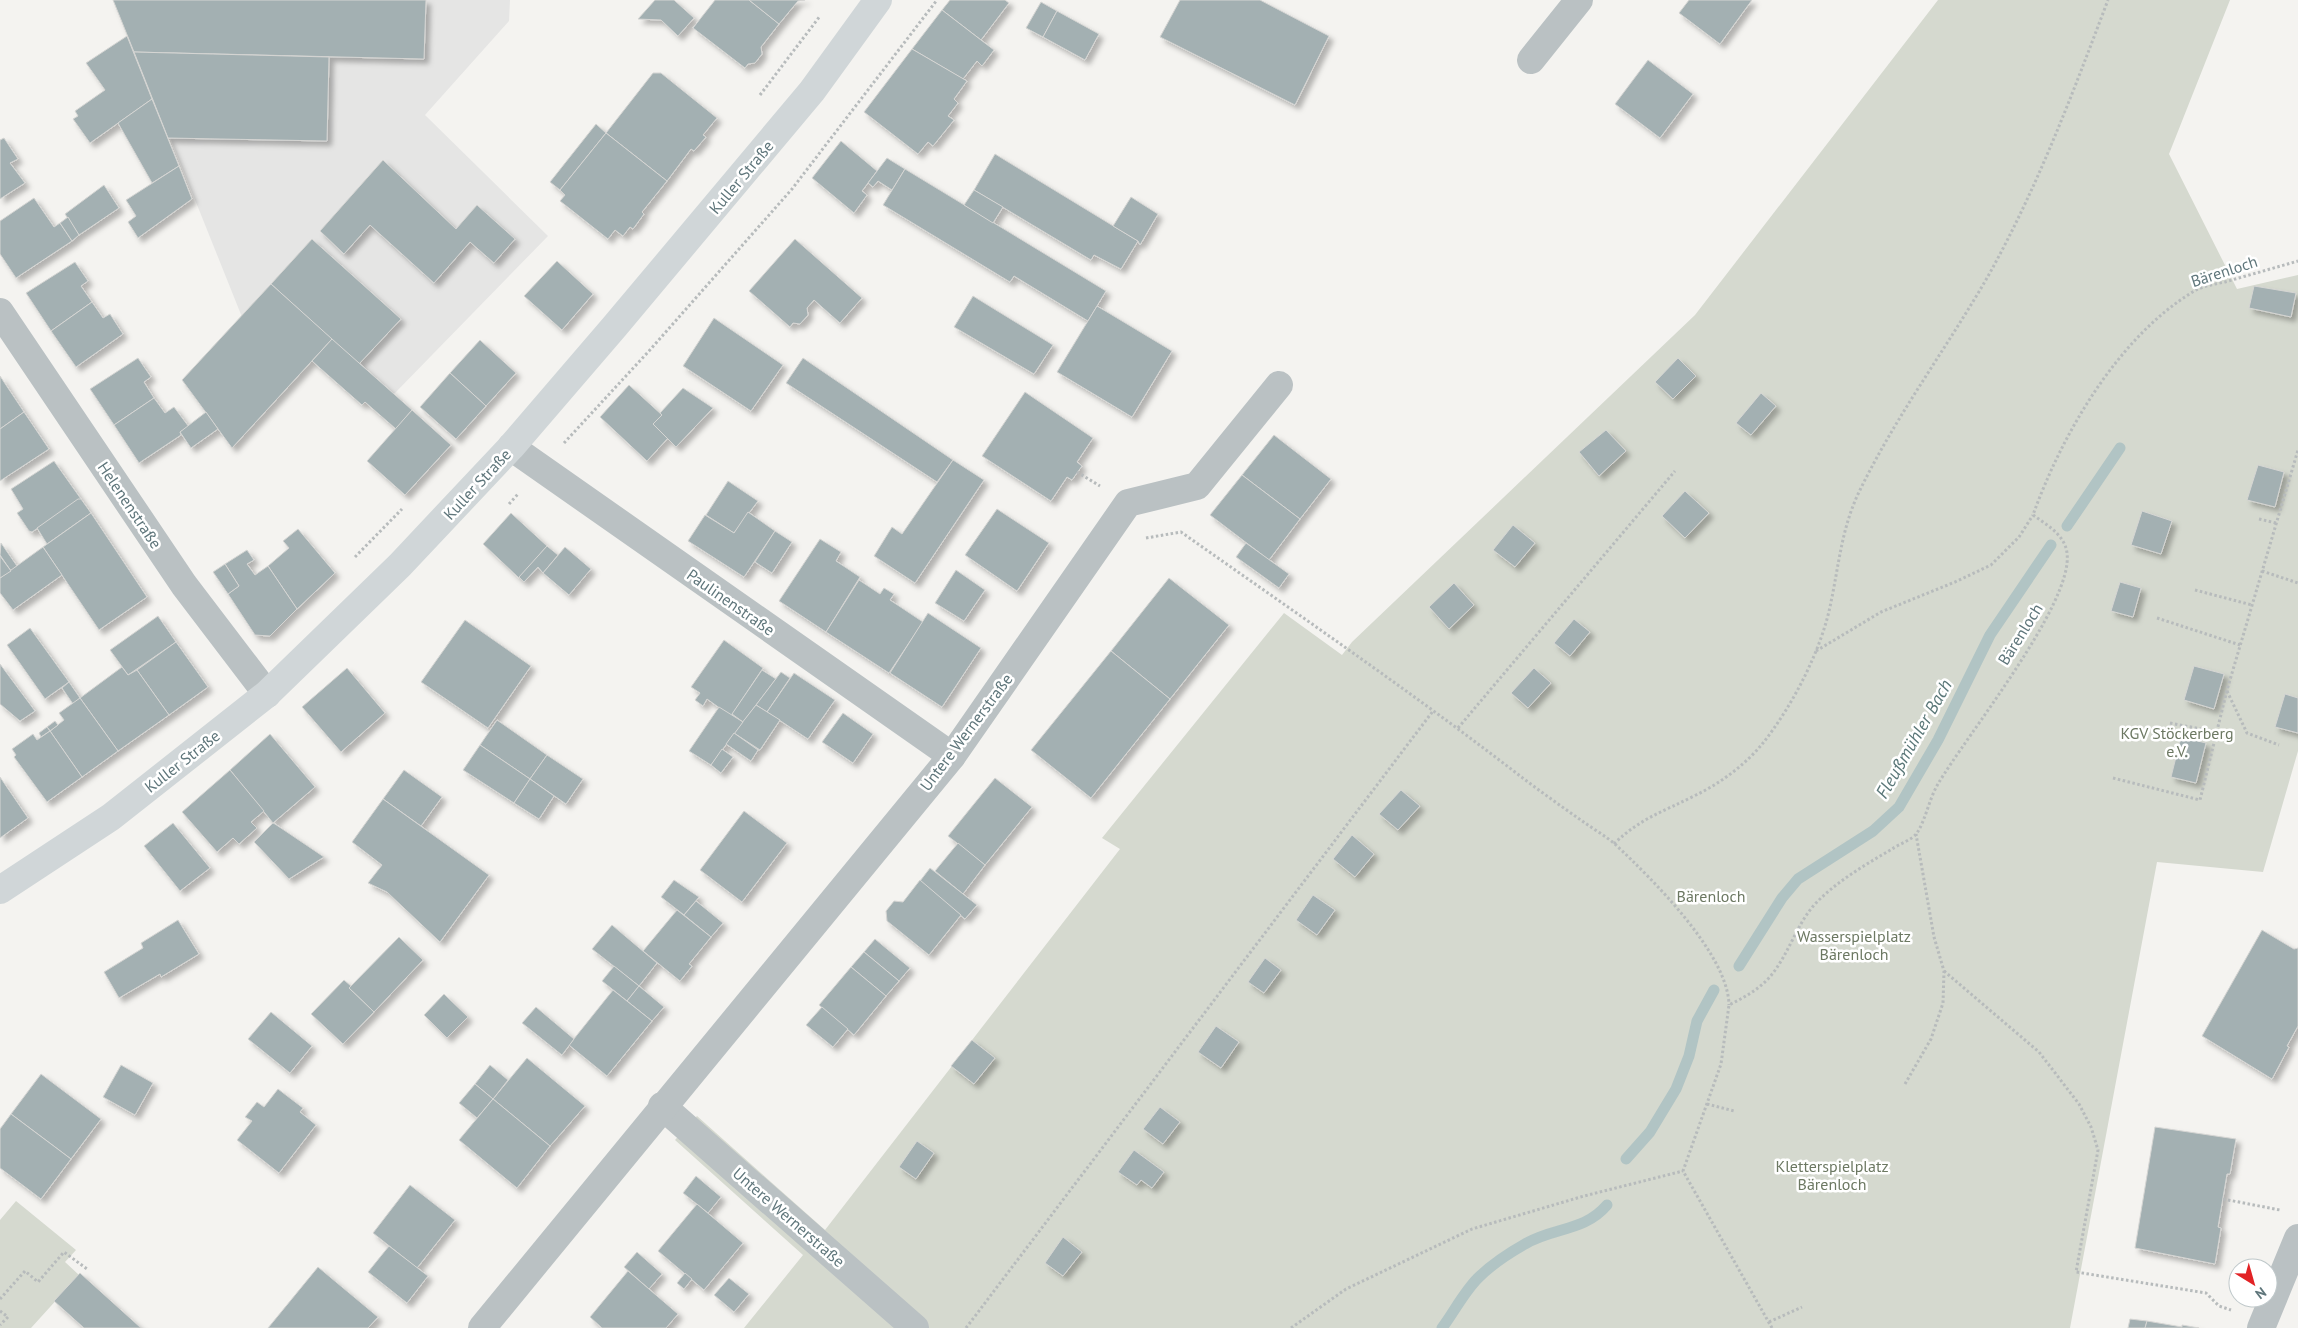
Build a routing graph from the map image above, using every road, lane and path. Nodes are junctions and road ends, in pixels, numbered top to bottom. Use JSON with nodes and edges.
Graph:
{"nodes":[{"id":1,"x":878,"y":0,"type":"edge"},
{"id":2,"x":937,"y":0,"type":"edge"},
{"id":3,"x":1578,"y":0,"type":"edge"},
{"id":4,"x":2108,"y":0,"type":"edge"},
{"id":5,"x":821,"y":16,"type":"dead end"},
{"id":6,"x":1531,"y":60,"type":"dead end"},
{"id":7,"x":755,"y":101,"type":"dead end"},
{"id":8,"x":2298,"y":261,"type":"edge"},
{"id":9,"x":0,"y":312,"type":"edge"},
{"id":10,"x":1279,"y":385,"type":"dead end"},
{"id":11,"x":511,"y":447,"type":"junction"},
{"id":12,"x":2298,"y":451,"type":"edge"},
{"id":13,"x":540,"y":469,"type":"junction"},
{"id":14,"x":1675,"y":471,"type":"dead end"},
{"id":15,"x":407,"y":503,"type":"dead end"},
{"id":16,"x":2033,"y":515,"type":"junction"},
{"id":17,"x":2259,"y":519,"type":"dead end"},
{"id":18,"x":2276,"y":523,"type":"junction"},
{"id":19,"x":1098,"y":546,"type":"junction"},
{"id":20,"x":354,"y":558,"type":"dead end"},
{"id":21,"x":2262,"y":571,"type":"junction"},
{"id":22,"x":2298,"y":583,"type":"edge"},
{"id":23,"x":2195,"y":590,"type":"dead end"},
{"id":24,"x":2252,"y":605,"type":"junction"},
{"id":25,"x":2157,"y":618,"type":"dead end"},
{"id":26,"x":2240,"y":645,"type":"junction"},
{"id":27,"x":1816,"y":651,"type":"junction"},
{"id":28,"x":2227,"y":690,"type":"junction"},
{"id":29,"x":267,"y":694,"type":"junction"},
{"id":30,"x":1433,"y":710,"type":"junction"},
{"id":31,"x":2170,"y":723,"type":"dead end"},
{"id":32,"x":1458,"y":728,"type":"junction"},
{"id":33,"x":2216,"y":732,"type":"junction"},
{"id":34,"x":2279,"y":745,"type":"dead end"},
{"id":35,"x":952,"y":756,"type":"junction"},
{"id":36,"x":2113,"y":778,"type":"dead end"},
{"id":37,"x":1916,"y":834,"type":"junction"},
{"id":38,"x":1614,"y":844,"type":"junction"},
{"id":39,"x":0,"y":890,"type":"edge"},
{"id":40,"x":1944,"y":971,"type":"junction"},
{"id":41,"x":1729,"y":1005,"type":"junction"},
{"id":42,"x":1905,"y":1084,"type":"dead end"},
{"id":43,"x":1707,"y":1104,"type":"junction"},
{"id":44,"x":662,"y":1106,"type":"junction"},
{"id":45,"x":1734,"y":1111,"type":"dead end"},
{"id":46,"x":1683,"y":1170,"type":"junction"},
{"id":47,"x":2223,"y":1199,"type":"dead end"},
{"id":48,"x":2289,"y":1211,"type":"dead end"},
{"id":49,"x":2298,"y":1238,"type":"edge"},
{"id":50,"x":86,"y":1269,"type":"dead end"},
{"id":51,"x":0,"y":1299,"type":"edge"},
{"id":52,"x":1802,"y":1307,"type":"dead end"},
{"id":53,"x":0,"y":1311,"type":"edge"},
{"id":54,"x":1769,"y":1322,"type":"junction"},
{"id":55,"x":2262,"y":1323,"type":"edge"},
{"id":56,"x":0,"y":1325,"type":"edge"},
{"id":57,"x":482,"y":1328,"type":"edge"},
{"id":58,"x":915,"y":1328,"type":"edge"},
{"id":59,"x":966,"y":1328,"type":"edge"},
{"id":60,"x":1291,"y":1328,"type":"edge"},
{"id":61,"x":1772,"y":1328,"type":"edge"}],
"edges":[{"from":1,"to":11,"type":"main road","name":"Kuller Straße"},
{"from":2,"to":13,"type":"path"},
{"from":3,"to":6,"type":"street"},
{"from":4,"to":27,"type":"path"},
{"from":5,"to":7,"type":"path"},
{"from":8,"to":16,"type":"path","name":"Bärenloch"},
{"from":9,"to":29,"type":"street","name":"Helenenstraße"},
{"from":10,"to":19,"type":"street","name":"Untere Wernerstraße"},
{"from":11,"to":13,"type":"street","name":"Paulinenstraße"},
{"from":11,"to":29,"type":"main road","name":"Kuller Straße"},
{"from":12,"to":18,"type":"path"},
{"from":13,"to":35,"type":"street","name":"Paulinenstraße"},
{"from":14,"to":32,"type":"path"},
{"from":15,"to":20,"type":"path"},
{"from":16,"to":27,"type":"path"},
{"from":16,"to":37,"type":"path","name":"Bärenloch"},
{"from":17,"to":18,"type":"path"},
{"from":18,"to":21,"type":"path"},
{"from":19,"to":30,"type":"path"},
{"from":19,"to":35,"type":"street","name":"Untere Wernerstraße"},
{"from":21,"to":22,"type":"path"},
{"from":21,"to":24,"type":"path"},
{"from":23,"to":24,"type":"path"},
{"from":24,"to":26,"type":"path"},
{"from":25,"to":26,"type":"path"},
{"from":26,"to":28,"type":"path"},
{"from":27,"to":38,"type":"path"},
{"from":28,"to":33,"type":"path"},
{"from":28,"to":34,"type":"path"},
{"from":29,"to":39,"type":"main road","name":"Kuller Straße"},
{"from":30,"to":32,"type":"path"},
{"from":30,"to":59,"type":"path"},
{"from":31,"to":33,"type":"path"},
{"from":32,"to":38,"type":"path"},
{"from":33,"to":36,"type":"path"},
{"from":35,"to":44,"type":"street","name":"Untere Wernerstraße"},
{"from":37,"to":40,"type":"path"},
{"from":37,"to":41,"type":"path"},
{"from":38,"to":41,"type":"path"},
{"from":40,"to":42,"type":"path"},
{"from":40,"to":55,"type":"path"},
{"from":41,"to":43,"type":"path"},
{"from":43,"to":45,"type":"path"},
{"from":43,"to":46,"type":"path"},
{"from":44,"to":57,"type":"street","name":"Untere Wernerstraße"},
{"from":44,"to":58,"type":"street","name":"Untere Wernerstraße"},
{"from":46,"to":54,"type":"path"},
{"from":46,"to":60,"type":"path"},
{"from":47,"to":48,"type":"path"},
{"from":49,"to":55,"type":"street"},
{"from":50,"to":51,"type":"path"},
{"from":52,"to":54,"type":"path"},
{"from":53,"to":56,"type":"path"},
{"from":54,"to":61,"type":"path"}]}
